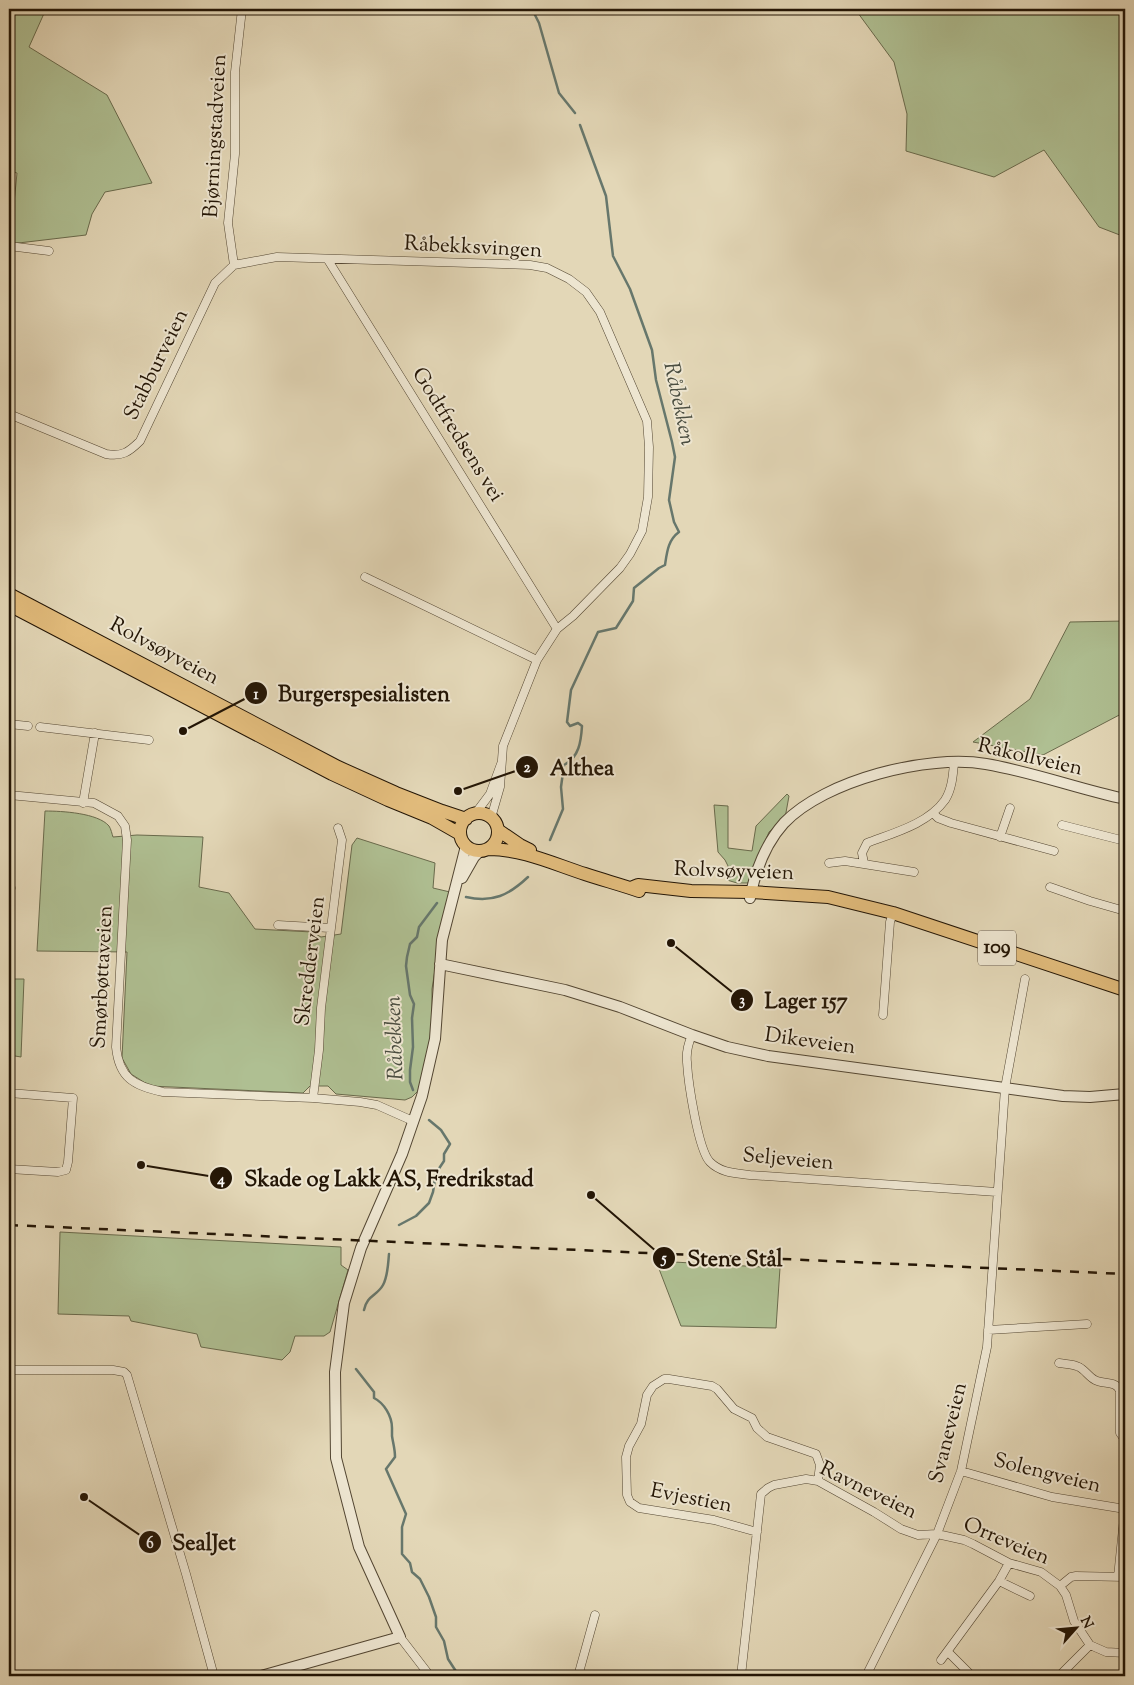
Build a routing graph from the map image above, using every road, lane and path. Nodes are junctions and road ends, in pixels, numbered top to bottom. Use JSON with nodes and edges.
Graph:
{"nodes":[{"id":1,"x":242,"y":9,"type":"edge"},
{"id":2,"x":9,"y":246,"type":"edge"},
{"id":3,"x":49,"y":251,"type":"dead end"},
{"id":4,"x":328,"y":260,"type":"junction"},
{"id":5,"x":234,"y":265,"type":"junction"},
{"id":6,"x":9,"y":414,"type":"edge"},
{"id":7,"x":365,"y":577,"type":"dead end"},
{"id":8,"x":9,"y":594,"type":"edge"},
{"id":9,"x":9,"y":605,"type":"edge"},
{"id":10,"x":557,"y":629,"type":"junction"},
{"id":11,"x":537,"y":660,"type":"junction"},
{"id":12,"x":9,"y":724,"type":"edge"},
{"id":13,"x":28,"y":726,"type":"dead end"},
{"id":14,"x":40,"y":727,"type":"dead end"},
{"id":15,"x":95,"y":733,"type":"junction"},
{"id":16,"x":149,"y":740,"type":"dead end"},
{"id":17,"x":954,"y":762,"type":"junction"},
{"id":18,"x":501,"y":764,"type":"junction"},
{"id":19,"x":9,"y":795,"type":"edge"},
{"id":20,"x":1125,"y":799,"type":"edge"},
{"id":21,"x":83,"y":803,"type":"junction"},
{"id":22,"x":1010,"y":808,"type":"dead end"},
{"id":23,"x":933,"y":813,"type":"junction"},
{"id":24,"x":470,"y":816,"type":"junction"},
{"id":25,"x":491,"y":818,"type":"junction"},
{"id":26,"x":1062,"y":825,"type":"dead end"},
{"id":27,"x":338,"y":828,"type":"dead end"},
{"id":28,"x":498,"y":830,"type":"junction"},
{"id":29,"x":460,"y":834,"type":"junction"},
{"id":30,"x":1000,"y":837,"type":"junction"},
{"id":31,"x":1125,"y":842,"type":"edge"},
{"id":32,"x":466,"y":846,"type":"junction"},
{"id":33,"x":484,"y":850,"type":"junction"},
{"id":34,"x":1054,"y":851,"type":"dead end"},
{"id":35,"x":547,"y":860,"type":"junction"},
{"id":36,"x":829,"y":863,"type":"dead end"},
{"id":37,"x":864,"y":864,"type":"junction"},
{"id":38,"x":914,"y":872,"type":"dead end"},
{"id":39,"x":457,"y":885,"type":"junction"},
{"id":40,"x":1050,"y":887,"type":"dead end"},
{"id":41,"x":755,"y":895,"type":"junction"},
{"id":42,"x":1125,"y":911,"type":"edge"},
{"id":43,"x":892,"y":913,"type":"junction"},
{"id":44,"x":278,"y":924,"type":"dead end"},
{"id":45,"x":330,"y":928,"type":"junction"},
{"id":46,"x":440,"y":964,"type":"junction"},
{"id":47,"x":1025,"y":979,"type":"dead end"},
{"id":48,"x":1125,"y":990,"type":"edge"},
{"id":49,"x":882,"y":1015,"type":"dead end"},
{"id":50,"x":692,"y":1036,"type":"junction"},
{"id":51,"x":1005,"y":1088,"type":"junction"},
{"id":52,"x":9,"y":1093,"type":"edge"},
{"id":53,"x":1125,"y":1094,"type":"edge"},
{"id":54,"x":313,"y":1098,"type":"junction"},
{"id":55,"x":413,"y":1121,"type":"junction"},
{"id":56,"x":9,"y":1169,"type":"edge"},
{"id":57,"x":997,"y":1192,"type":"junction"},
{"id":58,"x":1087,"y":1324,"type":"dead end"},
{"id":59,"x":988,"y":1330,"type":"junction"},
{"id":60,"x":1059,"y":1364,"type":"dead end"},
{"id":61,"x":9,"y":1370,"type":"edge"},
{"id":62,"x":1125,"y":1440,"type":"edge"},
{"id":63,"x":961,"y":1471,"type":"junction"},
{"id":64,"x":818,"y":1481,"type":"junction"},
{"id":65,"x":1125,"y":1509,"type":"edge"},
{"id":66,"x":757,"y":1532,"type":"junction"},
{"id":67,"x":937,"y":1534,"type":"junction"},
{"id":68,"x":1009,"y":1563,"type":"junction"},
{"id":69,"x":1122,"y":1577,"type":"edge"},
{"id":70,"x":999,"y":1581,"type":"junction"},
{"id":71,"x":1060,"y":1586,"type":"junction"},
{"id":72,"x":1030,"y":1596,"type":"dead end"},
{"id":73,"x":596,"y":1615,"type":"dead end"},
{"id":74,"x":400,"y":1637,"type":"junction"},
{"id":75,"x":1090,"y":1645,"type":"junction"},
{"id":76,"x":948,"y":1652,"type":"junction"},
{"id":77,"x":1125,"y":1653,"type":"edge"},
{"id":78,"x":941,"y":1660,"type":"dead end"},
{"id":79,"x":214,"y":1676,"type":"edge"},
{"id":80,"x":261,"y":1676,"type":"edge"},
{"id":81,"x":430,"y":1676,"type":"edge"},
{"id":82,"x":578,"y":1676,"type":"edge"},
{"id":83,"x":742,"y":1676,"type":"edge"},
{"id":84,"x":866,"y":1676,"type":"edge"},
{"id":85,"x":972,"y":1676,"type":"edge"},
{"id":86,"x":1059,"y":1676,"type":"edge"}],
"edges":[{"from":1,"to":5,"type":"street","name":"Bjørningstadveien"},
{"from":2,"to":3,"type":"street"},
{"from":4,"to":5,"type":"street"},
{"from":4,"to":10,"type":"street","name":"Godtfredsens vei"},
{"from":4,"to":10,"type":"street","name":"Råbekksvingen"},
{"from":5,"to":6,"type":"street","name":"Stabburveien"},
{"from":7,"to":11,"type":"street"},
{"from":8,"to":24,"type":"main road","name":"Rolvsøyveien"},
{"from":9,"to":29,"type":"main road","name":"Rolvsøyveien"},
{"from":10,"to":11,"type":"street","name":"Råbekksvingen"},
{"from":11,"to":18,"type":"street","name":"Råbekksvingen"},
{"from":12,"to":13,"type":"street"},
{"from":14,"to":15,"type":"street"},
{"from":15,"to":16,"type":"street"},
{"from":15,"to":21,"type":"street"},
{"from":17,"to":20,"type":"street","name":"Råkollveien"},
{"from":17,"to":23,"type":"street"},
{"from":17,"to":41,"type":"street","name":"Råkollveien"},
{"from":18,"to":24,"type":"street","name":"Råbekksvingen"},
{"from":18,"to":25,"type":"street","name":"Råbekksvingen"},
{"from":19,"to":21,"type":"street","name":"Smørbøttaveien"},
{"from":21,"to":54,"type":"street","name":"Smørbøttaveien"},
{"from":22,"to":30,"type":"street"},
{"from":23,"to":30,"type":"street"},
{"from":23,"to":37,"type":"street"},
{"from":24,"to":25,"type":"main road"},
{"from":24,"to":29,"type":"main road"},
{"from":25,"to":28,"type":"main road","number":"109"},
{"from":26,"to":31,"type":"street"},
{"from":27,"to":45,"type":"street","name":"Skredderveien"},
{"from":28,"to":33,"type":"main road"},
{"from":28,"to":35,"type":"main road","name":"Rolvsøyveien","number":"109"},
{"from":29,"to":32,"type":"main road"},
{"from":30,"to":34,"type":"street"},
{"from":32,"to":33,"type":"main road","number":"109"},
{"from":32,"to":39,"type":"street"},
{"from":33,"to":35,"type":"main road","name":"Rolvsøyveien","number":"109"},
{"from":33,"to":39,"type":"street"},
{"from":35,"to":41,"type":"main road","name":"Rolvsøyveien","number":"109"},
{"from":36,"to":37,"type":"street"},
{"from":37,"to":38,"type":"street"},
{"from":39,"to":46,"type":"street"},
{"from":40,"to":42,"type":"street"},
{"from":41,"to":43,"type":"main road","name":"Rolvsøyveien","number":"109"},
{"from":43,"to":48,"type":"main road","name":"Rolvsøyveien","number":"109"},
{"from":43,"to":49,"type":"street"},
{"from":44,"to":45,"type":"street"},
{"from":45,"to":54,"type":"street","name":"Skredderveien"},
{"from":46,"to":50,"type":"street","name":"Dikeveien"},
{"from":46,"to":55,"type":"street"},
{"from":47,"to":51,"type":"street","name":"Svaneveien"},
{"from":50,"to":51,"type":"street","name":"Dikeveien"},
{"from":50,"to":57,"type":"street","name":"Seljeveien"},
{"from":51,"to":53,"type":"street","name":"Dikeveien"},
{"from":51,"to":57,"type":"street","name":"Svaneveien"},
{"from":52,"to":56,"type":"street"},
{"from":54,"to":55,"type":"street","name":"Smørbøttaveien"},
{"from":55,"to":74,"type":"street"},
{"from":57,"to":59,"type":"street","name":"Svaneveien"},
{"from":58,"to":59,"type":"street"},
{"from":59,"to":63,"type":"street","name":"Svaneveien"},
{"from":60,"to":62,"type":"street"},
{"from":61,"to":79,"type":"street"},
{"from":63,"to":65,"type":"street","name":"Solengveien"},
{"from":63,"to":67,"type":"street","name":"Svaneveien"},
{"from":64,"to":66,"type":"street","name":"Ravneveien"},
{"from":64,"to":66,"type":"street","name":"Evjestien"},
{"from":64,"to":67,"type":"street","name":"Ravneveien"},
{"from":65,"to":69,"type":"street","name":"Solengveien"},
{"from":66,"to":83,"type":"street","name":"Ravneveien"},
{"from":67,"to":68,"type":"street","name":"Orreveien"},
{"from":67,"to":84,"type":"street","name":"Svaneveien"},
{"from":68,"to":70,"type":"street"},
{"from":68,"to":71,"type":"street","name":"Orreveien"},
{"from":69,"to":71,"type":"street","name":"Orreveien"},
{"from":70,"to":72,"type":"street"},
{"from":70,"to":76,"type":"street"},
{"from":71,"to":75,"type":"street","name":"Orreveien"},
{"from":73,"to":82,"type":"street"},
{"from":74,"to":80,"type":"street"},
{"from":74,"to":81,"type":"street"},
{"from":75,"to":77,"type":"street"},
{"from":75,"to":86,"type":"street"},
{"from":76,"to":78,"type":"street"},
{"from":76,"to":85,"type":"street"}]}
